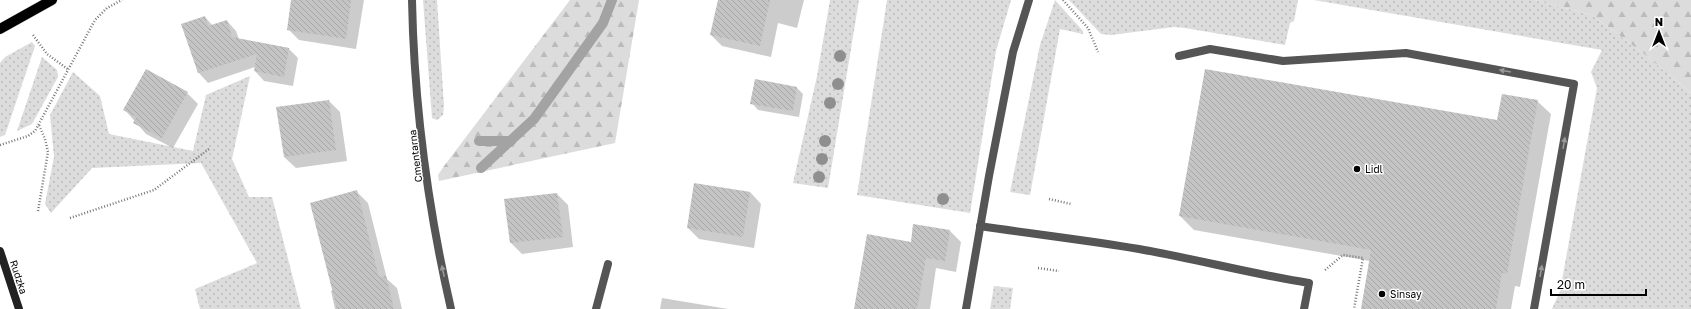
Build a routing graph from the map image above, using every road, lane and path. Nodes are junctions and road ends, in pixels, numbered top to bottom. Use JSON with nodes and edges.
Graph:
{"nodes":[{"id":1,"x":52,"y":0,"type":"edge"},
{"id":2,"x":122,"y":0,"type":"edge"},
{"id":3,"x":412,"y":0,"type":"edge"},
{"id":4,"x":1029,"y":0,"type":"edge"},
{"id":5,"x":1062,"y":0,"type":"edge"},
{"id":6,"x":22,"y":17,"type":"junction"},
{"id":7,"x":0,"y":29,"type":"edge"},
{"id":8,"x":1098,"y":52,"type":"dead end"},
{"id":9,"x":1179,"y":56,"type":"dead end"},
{"id":10,"x":69,"y":70,"type":"junction"},
{"id":11,"x":39,"y":125,"type":"junction"},
{"id":12,"x":0,"y":145,"type":"edge"},
{"id":13,"x":209,"y":149,"type":"dead end"},
{"id":14,"x":1049,"y":200,"type":"dead end"},
{"id":15,"x":1071,"y":204,"type":"dead end"},
{"id":16,"x":38,"y":211,"type":"dead end"},
{"id":17,"x":70,"y":218,"type":"dead end"},
{"id":18,"x":980,"y":226,"type":"junction"},
{"id":19,"x":0,"y":251,"type":"edge"},
{"id":20,"x":608,"y":264,"type":"dead end"},
{"id":21,"x":1038,"y":268,"type":"dead end"},
{"id":22,"x":1059,"y":272,"type":"dead end"},
{"id":23,"x":1309,"y":283,"type":"junction"},
{"id":24,"x":19,"y":309,"type":"edge"},
{"id":25,"x":451,"y":309,"type":"edge"},
{"id":26,"x":596,"y":309,"type":"edge"},
{"id":27,"x":966,"y":309,"type":"edge"},
{"id":28,"x":1304,"y":309,"type":"edge"},
{"id":29,"x":1354,"y":309,"type":"edge"},
{"id":30,"x":1534,"y":309,"type":"edge"}],
"edges":[{"from":1,"to":6,"type":"main road"},
{"from":2,"to":10,"type":"path"},
{"from":25,"to":3,"type":"street","name":"Cmentarna","one_way":true},
{"from":4,"to":18,"type":"street"},
{"from":5,"to":8,"type":"path"},
{"from":6,"to":7,"type":"main road"},
{"from":6,"to":10,"type":"path"},
{"from":30,"to":9,"type":"street","one_way":true},
{"from":10,"to":11,"type":"path"},
{"from":11,"to":12,"type":"path"},
{"from":11,"to":16,"type":"path"},
{"from":13,"to":17,"type":"path"},
{"from":14,"to":15,"type":"path"},
{"from":18,"to":23,"type":"street"},
{"from":18,"to":27,"type":"street"},
{"from":19,"to":24,"type":"street","name":"Rudzka"},
{"from":20,"to":26,"type":"street"},
{"from":21,"to":22,"type":"path"},
{"from":23,"to":28,"type":"street"},
{"from":23,"to":29,"type":"path"}]}
